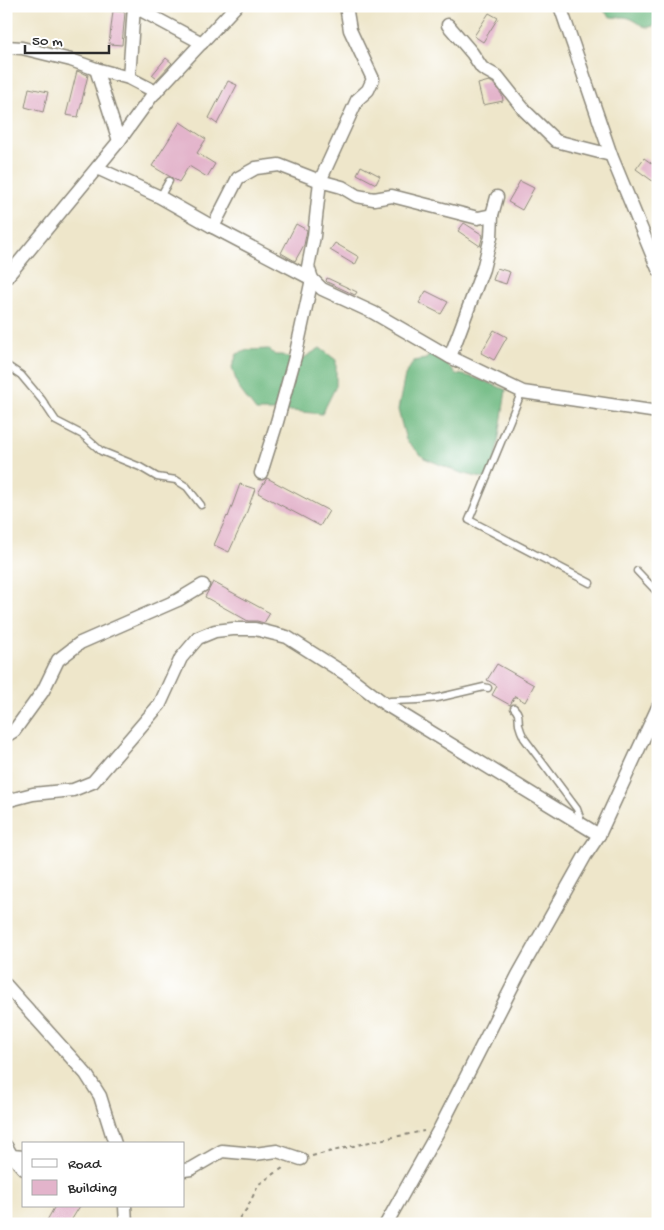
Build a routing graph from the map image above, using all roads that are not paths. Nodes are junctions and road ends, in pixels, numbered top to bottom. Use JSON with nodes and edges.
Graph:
{"nodes":[{"id":1,"x":133,"y":6,"type":"edge"},
{"id":2,"x":236,"y":6,"type":"edge"},
{"id":3,"x":346,"y":6,"type":"edge"},
{"id":4,"x":560,"y":6,"type":"edge"},
{"id":5,"x":448,"y":26,"type":"dead end"},
{"id":6,"x":202,"y":43,"type":"junction"},
{"id":7,"x":6,"y":47,"type":"edge"},
{"id":8,"x":96,"y":69,"type":"junction"},
{"id":9,"x":129,"y":78,"type":"junction"},
{"id":10,"x":156,"y":92,"type":"junction"},
{"id":11,"x":119,"y":141,"type":"junction"},
{"id":12,"x":611,"y":155,"type":"junction"},
{"id":13,"x":97,"y":168,"type":"junction"},
{"id":14,"x":169,"y":181,"type":"dead end"},
{"id":15,"x":320,"y":181,"type":"junction"},
{"id":16,"x":160,"y":197,"type":"junction"},
{"id":17,"x":497,"y":197,"type":"dead end"},
{"id":18,"x":492,"y":215,"type":"junction"},
{"id":19,"x":214,"y":227,"type":"junction"},
{"id":20,"x":658,"y":269,"type":"edge"},
{"id":21,"x":6,"y":278,"type":"edge"},
{"id":22,"x":312,"y":278,"type":"junction"},
{"id":23,"x":450,"y":357,"type":"junction"},
{"id":24,"x":6,"y":365,"type":"edge"},
{"id":25,"x":522,"y":391,"type":"junction"},
{"id":26,"x":658,"y":412,"type":"edge"},
{"id":27,"x":261,"y":473,"type":"dead end"},
{"id":28,"x":201,"y":506,"type":"dead end"},
{"id":29,"x":637,"y":571,"type":"dead end"},
{"id":30,"x":590,"y":583,"type":"dead end"},
{"id":31,"x":204,"y":585,"type":"dead end"},
{"id":32,"x":658,"y":593,"type":"edge"},
{"id":33,"x":488,"y":688,"type":"dead end"},
{"id":34,"x":385,"y":704,"type":"junction"},
{"id":35,"x":658,"y":707,"type":"edge"},
{"id":36,"x":514,"y":708,"type":"dead end"},
{"id":37,"x":6,"y":736,"type":"edge"},
{"id":38,"x":6,"y":801,"type":"edge"},
{"id":39,"x":584,"y":826,"type":"junction"},
{"id":40,"x":599,"y":835,"type":"junction"},
{"id":41,"x":6,"y":985,"type":"edge"},
{"id":42,"x":114,"y":1142,"type":"edge"},
{"id":43,"x":14,"y":1153,"type":"edge"},
{"id":44,"x":301,"y":1159,"type":"road end"},
{"id":45,"x":22,"y":1165,"type":"edge"},
{"id":46,"x":185,"y":1170,"type":"edge"},
{"id":47,"x":125,"y":1208,"type":"edge"},
{"id":48,"x":126,"y":1224,"type":"edge"},
{"id":49,"x":386,"y":1224,"type":"edge"}],
"edges":[{"from":1,"to":6,"type":"street"},
{"from":1,"to":9,"type":"street"},
{"from":2,"to":6,"type":"street"},
{"from":3,"to":15,"type":"street"},
{"from":4,"to":12,"type":"street"},
{"from":5,"to":12,"type":"street"},
{"from":6,"to":10,"type":"street"},
{"from":7,"to":8,"type":"street"},
{"from":8,"to":9,"type":"street"},
{"from":8,"to":11,"type":"street"},
{"from":9,"to":10,"type":"street"},
{"from":10,"to":11,"type":"street"},
{"from":11,"to":13,"type":"street"},
{"from":12,"to":20,"type":"street"},
{"from":13,"to":16,"type":"street"},
{"from":13,"to":21,"type":"street"},
{"from":14,"to":16,"type":"lane"},
{"from":15,"to":18,"type":"street"},
{"from":15,"to":19,"type":"street"},
{"from":15,"to":22,"type":"street"},
{"from":16,"to":19,"type":"street"},
{"from":17,"to":18,"type":"street"},
{"from":18,"to":23,"type":"street"},
{"from":19,"to":22,"type":"street"},
{"from":22,"to":23,"type":"street"},
{"from":22,"to":27,"type":"street"},
{"from":23,"to":25,"type":"street"},
{"from":24,"to":28,"type":"lane"},
{"from":25,"to":26,"type":"street"},
{"from":25,"to":30,"type":"lane"},
{"from":29,"to":32,"type":"lane"},
{"from":31,"to":37,"type":"street"},
{"from":33,"to":34,"type":"lane"},
{"from":34,"to":38,"type":"street"},
{"from":34,"to":39,"type":"street"},
{"from":35,"to":40,"type":"street"},
{"from":36,"to":39,"type":"lane"},
{"from":39,"to":40,"type":"street"},
{"from":40,"to":49,"type":"street"},
{"from":41,"to":42,"type":"street"},
{"from":43,"to":45,"type":"street"},
{"from":44,"to":46,"type":"street"},
{"from":47,"to":48,"type":"street"}]}
